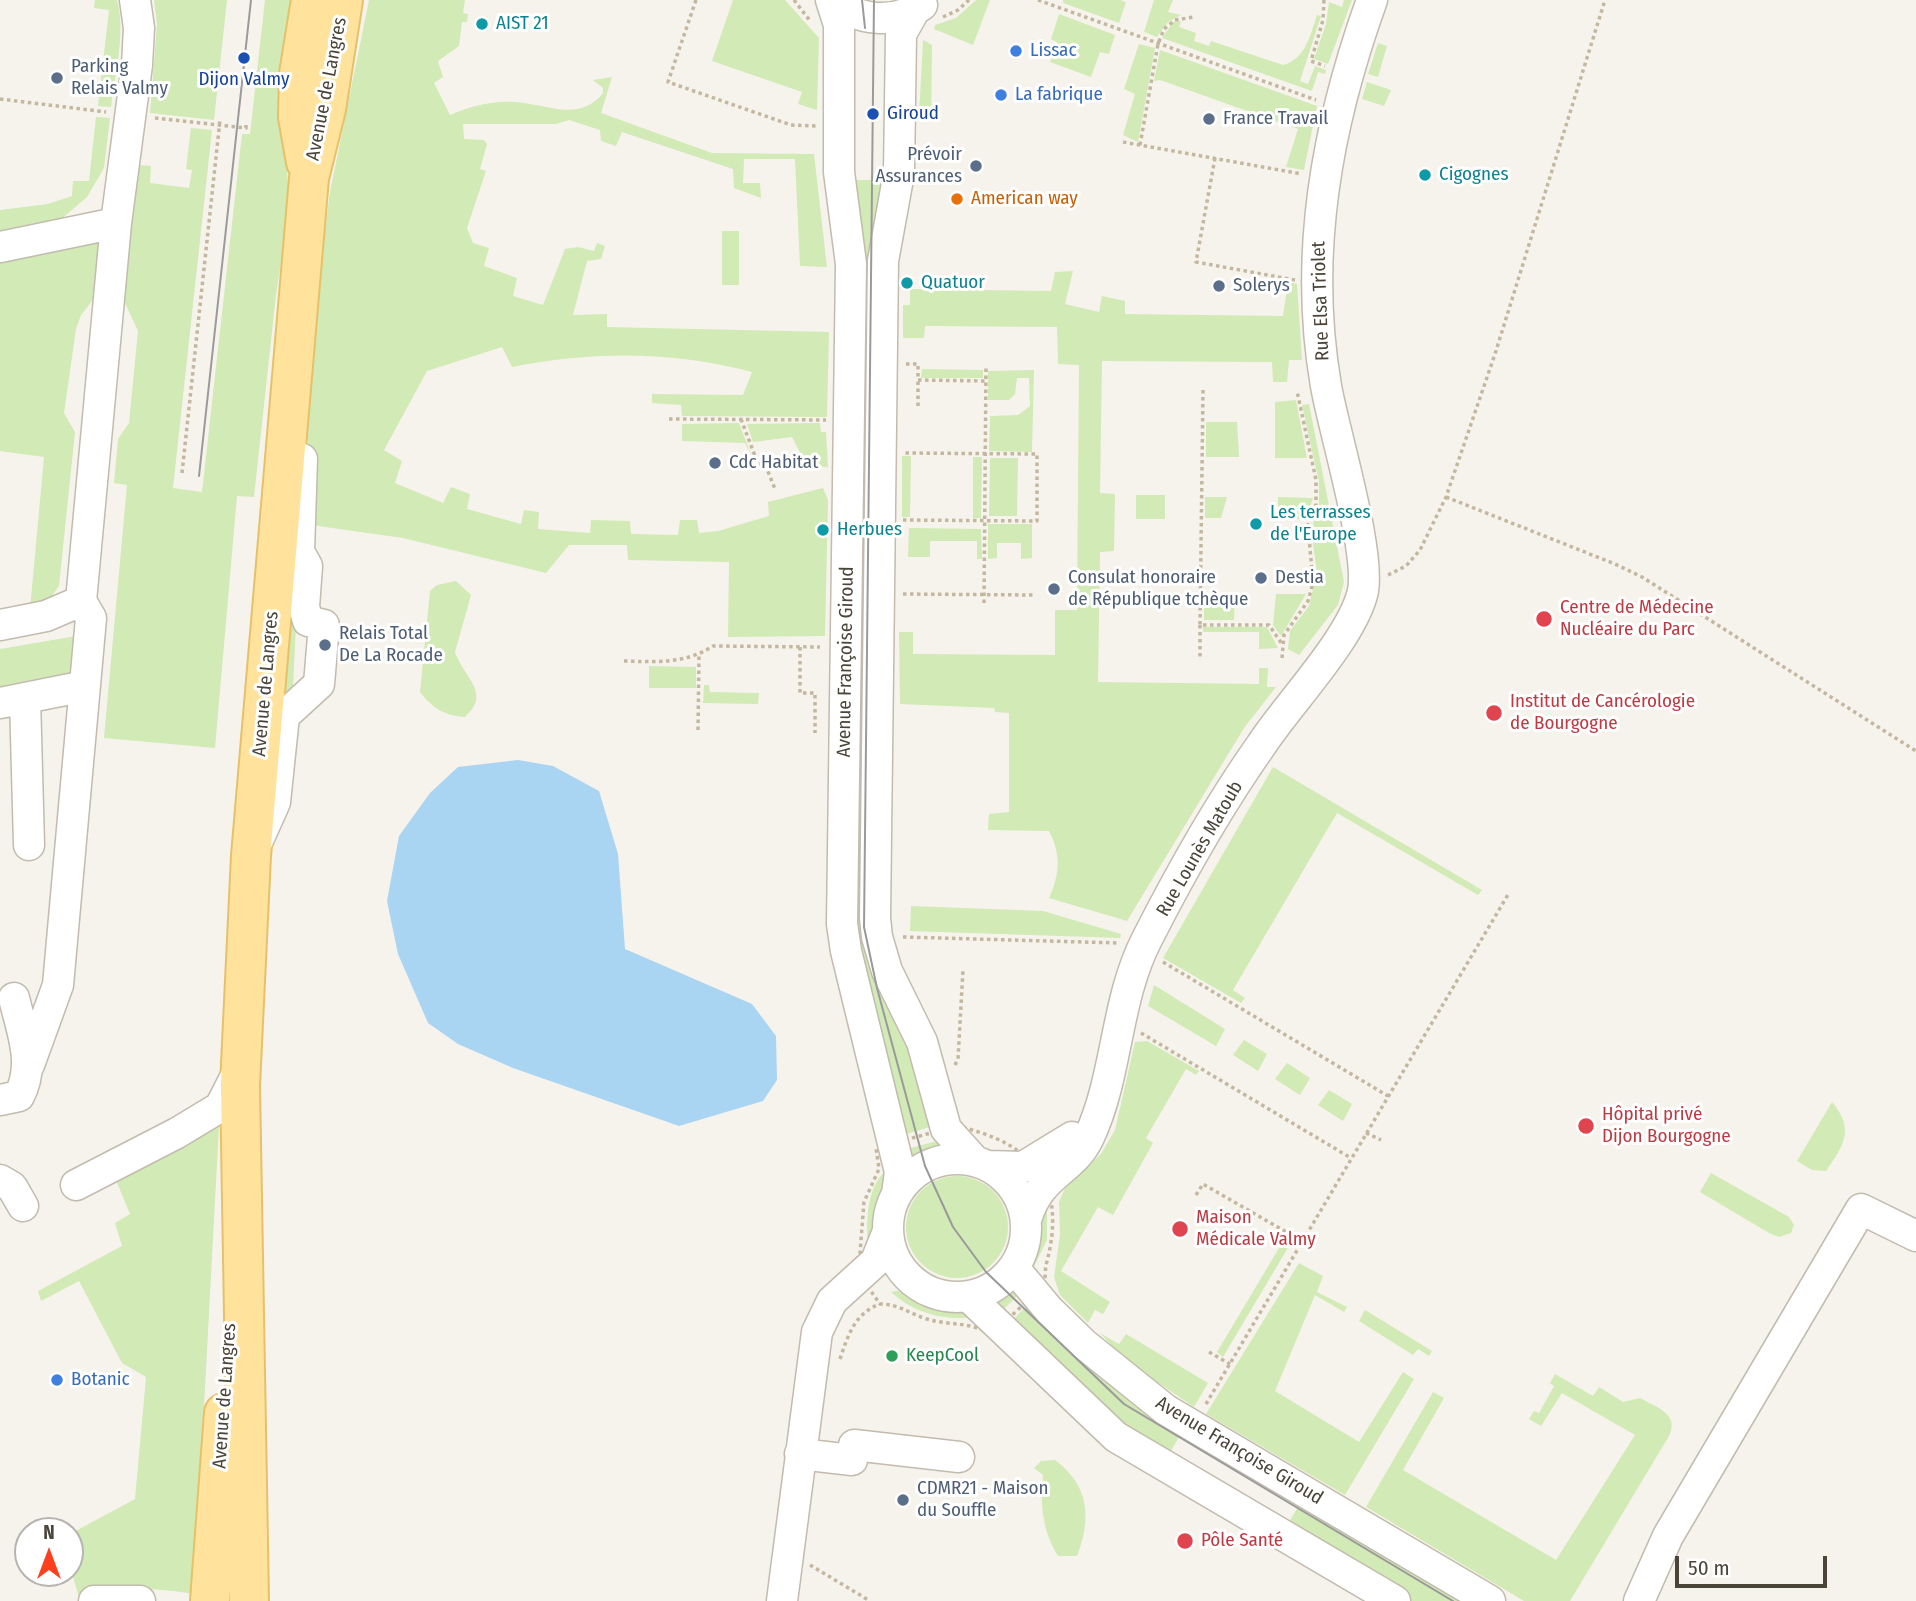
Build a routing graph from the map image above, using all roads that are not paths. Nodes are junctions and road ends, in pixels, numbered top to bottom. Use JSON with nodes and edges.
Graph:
{"nodes":[{"id":1,"x":135,"y":0,"type":"edge"},
{"id":2,"x":311,"y":0,"type":"edge"},
{"id":3,"x":343,"y":0,"type":"edge"},
{"id":4,"x":832,"y":0,"type":"edge"},
{"id":5,"x":1372,"y":0,"type":"edge"},
{"id":6,"x":922,"y":5,"type":"edge"},
{"id":7,"x":309,"y":178,"type":"junction"},
{"id":8,"x":116,"y":223,"type":"junction"},
{"id":9,"x":0,"y":247,"type":"edge"},
{"id":10,"x":293,"y":397,"type":"junction"},
{"id":11,"x":1362,"y":591,"type":"joint"},
{"id":12,"x":81,"y":601,"type":"junction"},
{"id":13,"x":0,"y":625,"type":"edge"},
{"id":14,"x":85,"y":686,"type":"junction"},
{"id":15,"x":12,"y":700,"type":"edge"},
{"id":16,"x":29,"y":845,"type":"dead end"},
{"id":17,"x":251,"y":856,"type":"junction"},
{"id":18,"x":14,"y":998,"type":"dead end"},
{"id":19,"x":29,"y":1065,"type":"junction"},
{"id":20,"x":241,"y":1067,"type":"junction"},
{"id":21,"x":0,"y":1100,"type":"edge"},
{"id":22,"x":981,"y":1163,"type":"junction"},
{"id":23,"x":1039,"y":1172,"type":"junction"},
{"id":24,"x":0,"y":1180,"type":"edge"},
{"id":25,"x":75,"y":1185,"type":"dead end"},
{"id":26,"x":241,"y":1191,"type":"junction"},
{"id":27,"x":897,"y":1194,"type":"junction"},
{"id":28,"x":23,"y":1206,"type":"dead end"},
{"id":29,"x":1026,"y":1220,"type":"junction"},
{"id":30,"x":888,"y":1231,"type":"junction"},
{"id":31,"x":1916,"y":1236,"type":"edge"},
{"id":32,"x":1014,"y":1268,"type":"junction"},
{"id":33,"x":913,"y":1281,"type":"junction"},
{"id":34,"x":865,"y":1284,"type":"junction"},
{"id":35,"x":969,"y":1297,"type":"junction"},
{"id":36,"x":800,"y":1454,"type":"junction"},
{"id":37,"x":959,"y":1457,"type":"dead end"},
{"id":38,"x":94,"y":1601,"type":"edge"},
{"id":39,"x":125,"y":1601,"type":"edge"},
{"id":40,"x":140,"y":1601,"type":"edge"},
{"id":41,"x":209,"y":1601,"type":"edge"},
{"id":42,"x":249,"y":1601,"type":"edge"},
{"id":43,"x":782,"y":1601,"type":"edge"},
{"id":44,"x":1395,"y":1601,"type":"edge"},
{"id":45,"x":1490,"y":1601,"type":"edge"},
{"id":46,"x":1639,"y":1601,"type":"edge"}],
"edges":[{"from":1,"to":8,"type":"street"},
{"from":2,"to":7,"type":"main road","name":"Avenue de Langres"},
{"from":3,"to":7,"type":"main road","name":"Avenue de Langres"},
{"from":4,"to":6,"type":"street","name":"Avenue Françoise Giroud"},
{"from":4,"to":27,"type":"street","name":"Avenue Françoise Giroud"},
{"from":5,"to":11,"type":"street","name":"Rue Elsa Triolet"},
{"from":6,"to":22,"type":"street","name":"Avenue Françoise Giroud"},
{"from":7,"to":10,"type":"main road","name":"Avenue de Langres"},
{"from":8,"to":9,"type":"street"},
{"from":8,"to":12,"type":"street"},
{"from":10,"to":17,"type":"main road","name":"Avenue de Langres"},
{"from":10,"to":17,"type":"street"},
{"from":11,"to":23,"type":"street","name":"Rue Lounès Matoub"},
{"from":12,"to":13,"type":"street"},
{"from":12,"to":14,"type":"street"},
{"from":14,"to":15,"type":"street"},
{"from":14,"to":19,"type":"street"},
{"from":15,"to":16,"type":"street"},
{"from":17,"to":20,"type":"main road","name":"Avenue de Langres"},
{"from":18,"to":19,"type":"street"},
{"from":19,"to":21,"type":"street"},
{"from":20,"to":25,"type":"street"},
{"from":20,"to":26,"type":"main road","name":"Avenue de Langres"},
{"from":22,"to":23,"type":"street"},
{"from":22,"to":27,"type":"street","name":"Avenue Françoise Giroud"},
{"from":22,"to":29,"type":"street","name":"Avenue Françoise Giroud"},
{"from":23,"to":29,"type":"street","name":"Rue Lounès Matoub"},
{"from":24,"to":28,"type":"street"},
{"from":26,"to":41,"type":"main road","name":"Avenue de Langres"},
{"from":26,"to":42,"type":"main road","name":"Avenue de Langres"},
{"from":27,"to":30,"type":"street","name":"Avenue Françoise Giroud"},
{"from":29,"to":32,"type":"street","name":"Avenue Françoise Giroud"},
{"from":30,"to":33,"type":"street"},
{"from":30,"to":34,"type":"street","name":"Avenue Françoise Giroud"},
{"from":31,"to":46,"type":"street"},
{"from":32,"to":35,"type":"street"},
{"from":32,"to":45,"type":"street","name":"Avenue Françoise Giroud"},
{"from":33,"to":34,"type":"street"},
{"from":33,"to":35,"type":"street"},
{"from":34,"to":36,"type":"street","name":"Avenue Françoise Giroud"},
{"from":35,"to":44,"type":"street"},
{"from":36,"to":37,"type":"street"},
{"from":36,"to":43,"type":"street","name":"Avenue Françoise Giroud"},
{"from":38,"to":39,"type":"street"},
{"from":39,"to":40,"type":"street"}]}
